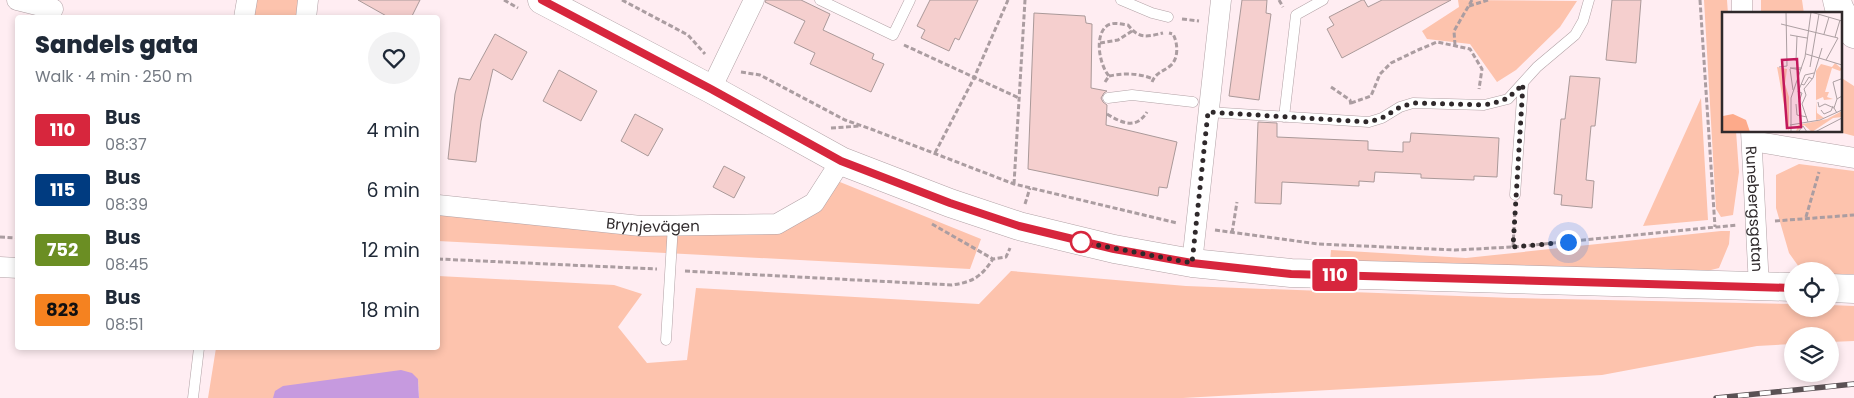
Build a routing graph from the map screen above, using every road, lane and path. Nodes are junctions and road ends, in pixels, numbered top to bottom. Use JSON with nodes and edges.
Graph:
{"nodes":[{"id":1,"x":17,"y":0,"type":"edge"},
{"id":2,"x":247,"y":0,"type":"edge"},
{"id":3,"x":308,"y":0,"type":"edge"},
{"id":4,"x":542,"y":0,"type":"edge"},
{"id":5,"x":754,"y":0,"type":"edge"},
{"id":6,"x":820,"y":0,"type":"edge"},
{"id":7,"x":910,"y":0,"type":"edge"},
{"id":8,"x":1008,"y":0,"type":"edge"},
{"id":9,"x":1025,"y":0,"type":"edge"},
{"id":10,"x":1121,"y":0,"type":"edge"},
{"id":11,"x":1221,"y":0,"type":"edge"},
{"id":12,"x":1323,"y":0,"type":"edge"},
{"id":13,"x":1472,"y":0,"type":"edge"},
{"id":14,"x":1488,"y":0,"type":"edge"},
{"id":15,"x":1589,"y":0,"type":"edge"},
{"id":16,"x":1700,"y":0,"type":"edge"},
{"id":17,"x":1837,"y":0,"type":"edge"},
{"id":18,"x":839,"y":4,"type":"edge"},
{"id":19,"x":1468,"y":6,"type":"junction"},
{"id":20,"x":53,"y":9,"type":"edge"},
{"id":21,"x":1841,"y":12,"type":"edge"},
{"id":22,"x":1842,"y":13,"type":"edge"},
{"id":23,"x":244,"y":15,"type":"edge"},
{"id":24,"x":306,"y":15,"type":"edge"},
{"id":25,"x":1168,"y":17,"type":"joint"},
{"id":26,"x":1204,"y":22,"type":"dead end"},
{"id":27,"x":1132,"y":30,"type":"junction"},
{"id":28,"x":1854,"y":34,"type":"edge"},
{"id":29,"x":893,"y":35,"type":"junction"},
{"id":30,"x":1100,"y":43,"type":"junction"},
{"id":31,"x":1455,"y":45,"type":"junction"},
{"id":32,"x":1109,"y":76,"type":"junction"},
{"id":33,"x":974,"y":78,"type":"junction"},
{"id":34,"x":1153,"y":79,"type":"junction"},
{"id":35,"x":1105,"y":83,"type":"dead end"},
{"id":36,"x":1523,"y":84,"type":"junction"},
{"id":37,"x":1331,"y":88,"type":"dead end"},
{"id":38,"x":711,"y":89,"type":"junction"},
{"id":39,"x":1150,"y":97,"type":"junction"},
{"id":40,"x":1019,"y":98,"type":"junction"},
{"id":41,"x":1108,"y":98,"type":"dead end"},
{"id":42,"x":1351,"y":103,"type":"junction"},
{"id":43,"x":1475,"y":105,"type":"junction"},
{"id":44,"x":1201,"y":107,"type":"junction"},
{"id":45,"x":1107,"y":114,"type":"dead end"},
{"id":46,"x":1284,"y":117,"type":"junction"},
{"id":47,"x":1350,"y":121,"type":"junction"},
{"id":48,"x":863,"y":126,"type":"dead end"},
{"id":49,"x":1752,"y":136,"type":"edge"},
{"id":50,"x":934,"y":153,"type":"junction"},
{"id":51,"x":1824,"y":153,"type":"junction"},
{"id":52,"x":1854,"y":158,"type":"edge"},
{"id":53,"x":841,"y":161,"type":"junction"},
{"id":54,"x":1014,"y":184,"type":"junction"},
{"id":55,"x":1516,"y":195,"type":"joint"},
{"id":56,"x":1237,"y":202,"type":"dead end"},
{"id":57,"x":440,"y":205,"type":"edge"},
{"id":58,"x":1854,"y":215,"type":"edge"},
{"id":59,"x":1177,"y":223,"type":"dead end"},
{"id":60,"x":673,"y":225,"type":"junction"},
{"id":61,"x":1725,"y":226,"type":"dead end"},
{"id":62,"x":1714,"y":227,"type":"junction"},
{"id":63,"x":1211,"y":230,"type":"dead end"},
{"id":64,"x":1232,"y":233,"type":"junction"},
{"id":65,"x":0,"y":237,"type":"edge"},
{"id":66,"x":15,"y":238,"type":"edge"},
{"id":67,"x":1513,"y":247,"type":"junction"},
{"id":68,"x":1006,"y":257,"type":"dead end"},
{"id":69,"x":440,"y":259,"type":"edge"},
{"id":70,"x":1192,"y":263,"type":"junction"},
{"id":71,"x":0,"y":266,"type":"edge"},
{"id":72,"x":15,"y":268,"type":"edge"},
{"id":73,"x":671,"y":270,"type":"junction"},
{"id":74,"x":1759,"y":287,"type":"junction"},
{"id":75,"x":1784,"y":288,"type":"edge"},
{"id":76,"x":1839,"y":288,"type":"edge"},
{"id":77,"x":1854,"y":289,"type":"edge"},
{"id":78,"x":666,"y":340,"type":"dead end"},
{"id":79,"x":199,"y":350,"type":"edge"},
{"id":80,"x":193,"y":398,"type":"edge"}],
"edges":[{"from":1,"to":20,"type":"street"},
{"from":2,"to":23,"type":"street"},
{"from":3,"to":24,"type":"street"},
{"from":4,"to":38,"type":"main road"},
{"from":5,"to":38,"type":"street"},
{"from":6,"to":18,"type":"lane"},
{"from":7,"to":29,"type":"lane"},
{"from":8,"to":33,"type":"path"},
{"from":9,"to":40,"type":"path"},
{"from":10,"to":25,"type":"lane"},
{"from":11,"to":44,"type":"street"},
{"from":12,"to":46,"type":"lane"},
{"from":13,"to":19,"type":"path"},
{"from":14,"to":19,"type":"path"},
{"from":15,"to":36,"type":"lane"},
{"from":16,"to":62,"type":"path"},
{"from":17,"to":21,"type":"main road"},
{"from":18,"to":29,"type":"lane"},
{"from":19,"to":31,"type":"path"},
{"from":22,"to":28,"type":"main road"},
{"from":25,"to":26,"type":"path"},
{"from":27,"to":30,"type":"path"},
{"from":27,"to":30,"type":"path"},
{"from":27,"to":34,"type":"path"},
{"from":29,"to":33,"type":"path"},
{"from":30,"to":32,"type":"path"},
{"from":31,"to":42,"type":"path"},
{"from":31,"to":43,"type":"path"},
{"from":32,"to":34,"type":"path"},
{"from":32,"to":35,"type":"path"},
{"from":33,"to":40,"type":"path"},
{"from":33,"to":50,"type":"path"},
{"from":34,"to":39,"type":"path"},
{"from":36,"to":43,"type":"lane"},
{"from":36,"to":55,"type":"lane"},
{"from":37,"to":42,"type":"path"},
{"from":38,"to":53,"type":"main road"},
{"from":39,"to":41,"type":"lane"},
{"from":39,"to":44,"type":"lane"},
{"from":39,"to":45,"type":"path"},
{"from":40,"to":54,"type":"path"},
{"from":42,"to":47,"type":"path"},
{"from":43,"to":47,"type":"lane"},
{"from":44,"to":46,"type":"lane"},
{"from":44,"to":70,"type":"street"},
{"from":46,"to":47,"type":"lane"},
{"from":48,"to":50,"type":"path"},
{"from":49,"to":51,"type":"street"},
{"from":49,"to":74,"type":"street","name":"Runebergsgatan"},
{"from":50,"to":54,"type":"path"},
{"from":51,"to":52,"type":"street"},
{"from":51,"to":58,"type":"path"},
{"from":53,"to":60,"type":"street","name":"Brynjevägen"},
{"from":53,"to":70,"type":"main road"},
{"from":54,"to":59,"type":"path"},
{"from":55,"to":67,"type":"path"},
{"from":56,"to":64,"type":"path"},
{"from":57,"to":60,"type":"street","name":"Brynjevägen"},
{"from":60,"to":73,"type":"lane"},
{"from":61,"to":62,"type":"path"},
{"from":62,"to":67,"type":"path"},
{"from":63,"to":64,"type":"path"},
{"from":64,"to":67,"type":"path"},
{"from":65,"to":66,"type":"path"},
{"from":68,"to":73,"type":"path"},
{"from":69,"to":73,"type":"path"},
{"from":70,"to":74,"type":"main road"},
{"from":71,"to":72,"type":"street"},
{"from":73,"to":78,"type":"lane"},
{"from":74,"to":75,"type":"main road"},
{"from":76,"to":77,"type":"main road"},
{"from":79,"to":80,"type":"lane"}]}
